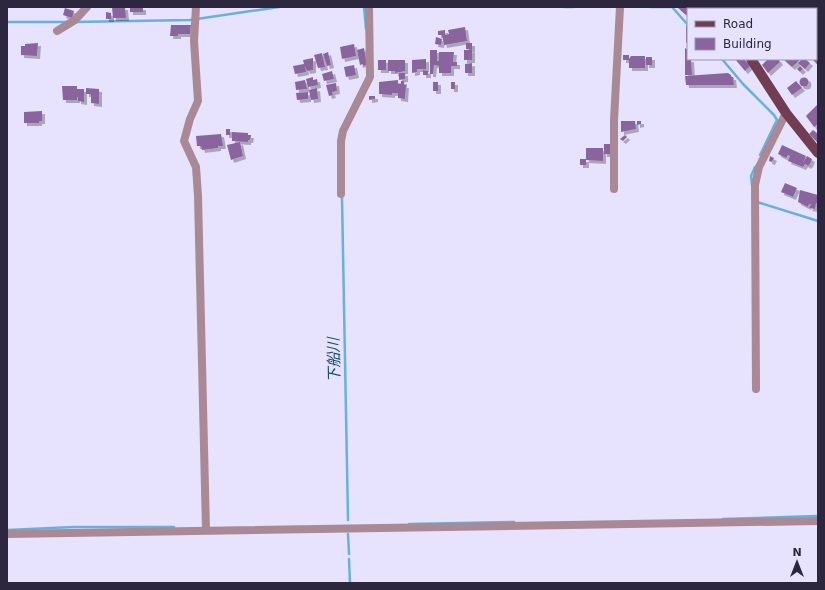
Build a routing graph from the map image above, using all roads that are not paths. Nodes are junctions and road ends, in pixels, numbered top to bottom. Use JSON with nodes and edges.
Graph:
{"nodes":[{"id":1,"x":87,"y":7,"type":"edge"},
{"id":2,"x":196,"y":7,"type":"edge"},
{"id":3,"x":369,"y":7,"type":"edge"},
{"id":4,"x":619,"y":10,"type":"edge"},
{"id":5,"x":57,"y":31,"type":"dead end"},
{"id":6,"x":752,"y":60,"type":"edge"},
{"id":7,"x":786,"y":113,"type":"junction"},
{"id":8,"x":818,"y":153,"type":"edge"},
{"id":9,"x":614,"y":189,"type":"dead end"},
{"id":10,"x":341,"y":194,"type":"dead end"},
{"id":11,"x":756,"y":389,"type":"dead end"},
{"id":12,"x":818,"y":521,"type":"edge"},
{"id":13,"x":206,"y":530,"type":"junction"},
{"id":14,"x":7,"y":534,"type":"edge"}],
"edges":[{"from":1,"to":5,"type":"street"},
{"from":2,"to":13,"type":"street"},
{"from":3,"to":10,"type":"street"},
{"from":4,"to":9,"type":"street"},
{"from":6,"to":7,"type":"main road"},
{"from":7,"to":8,"type":"main road"},
{"from":7,"to":11,"type":"street"},
{"from":12,"to":13,"type":"street"},
{"from":13,"to":14,"type":"street"}]}
